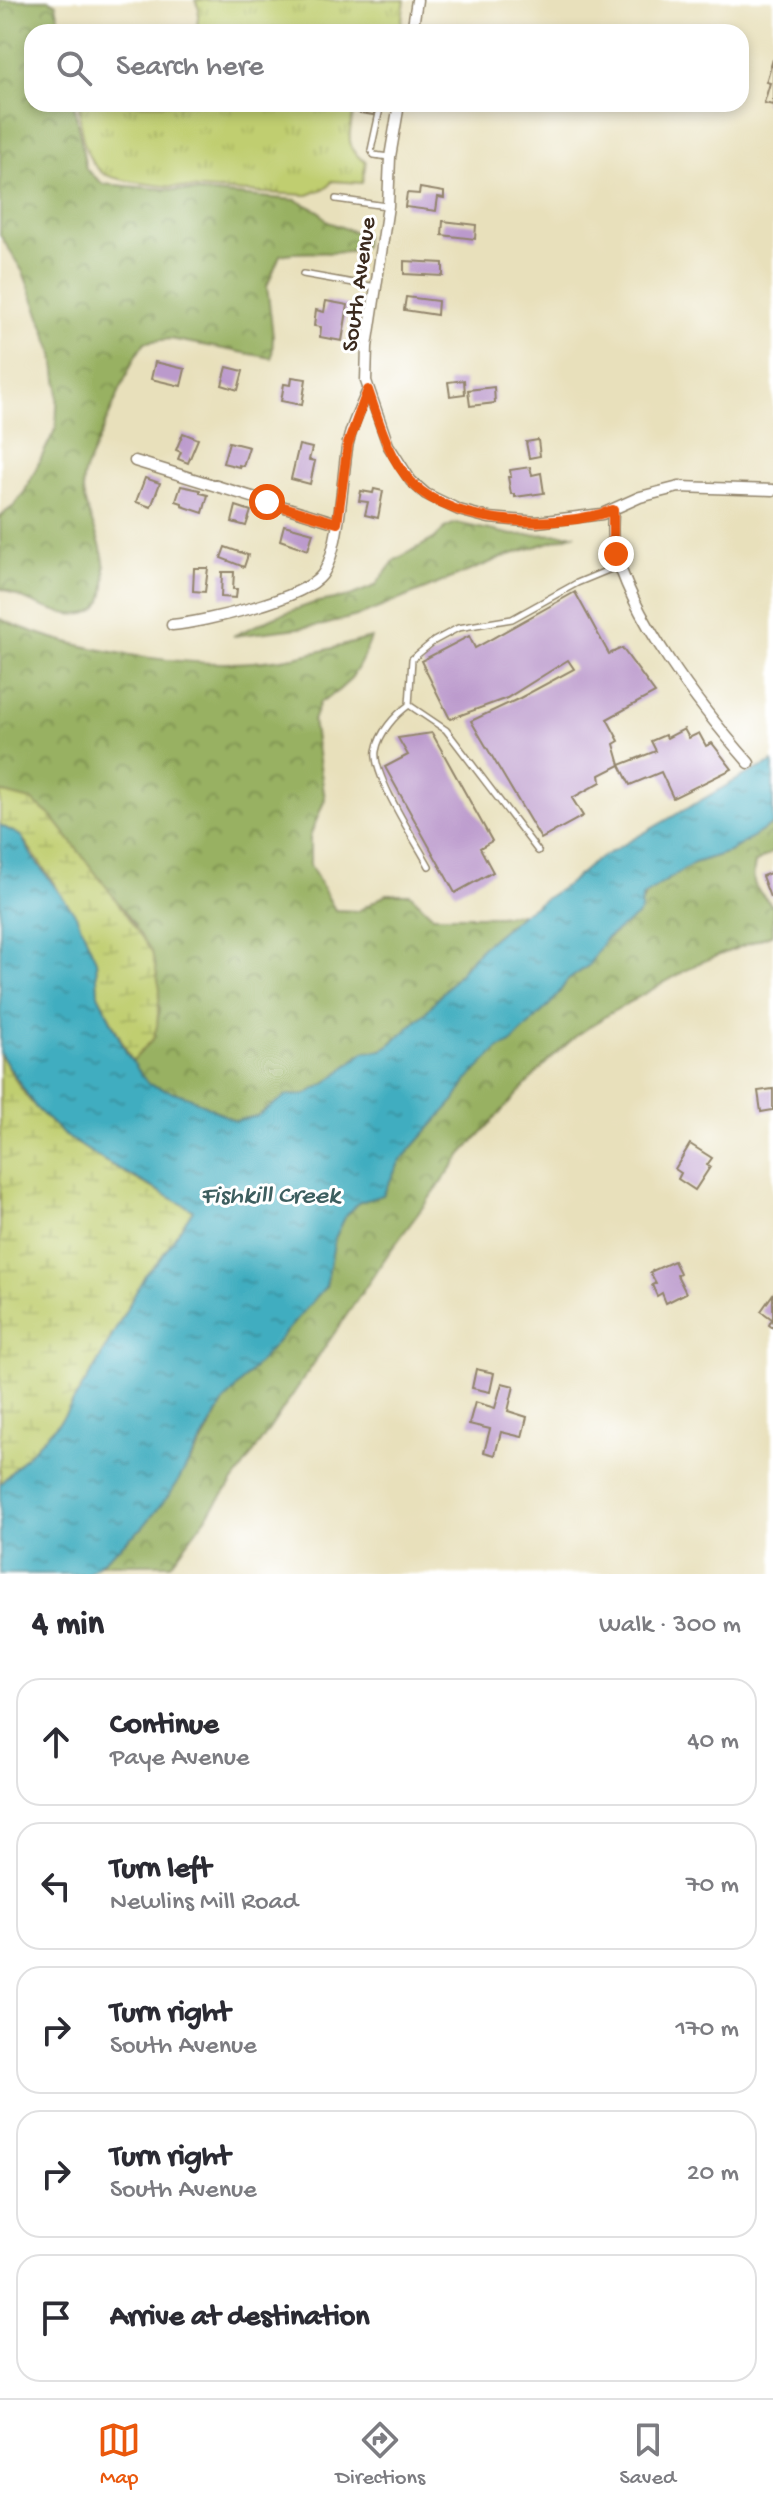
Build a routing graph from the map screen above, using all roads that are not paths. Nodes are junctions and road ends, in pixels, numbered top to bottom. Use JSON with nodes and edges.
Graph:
{"nodes":[{"id":1,"x":417,"y":0,"type":"edge"},
{"id":2,"x":413,"y":24,"type":"edge"},
{"id":3,"x":379,"y":112,"type":"edge"},
{"id":4,"x":398,"y":112,"type":"edge"},
{"id":5,"x":390,"y":157,"type":"junction"},
{"id":6,"x":336,"y":199,"type":"dead end"},
{"id":7,"x":388,"y":206,"type":"junction"},
{"id":8,"x":303,"y":274,"type":"dead end"},
{"id":9,"x":376,"y":287,"type":"junction"},
{"id":10,"x":368,"y":390,"type":"junction"},
{"id":11,"x":135,"y":461,"type":"dead end"},
{"id":12,"x":773,"y":490,"type":"edge"},
{"id":13,"x":613,"y":510,"type":"junction"},
{"id":14,"x":337,"y":523,"type":"junction"},
{"id":15,"x":619,"y":565,"type":"junction"},
{"id":16,"x":172,"y":625,"type":"dead end"},
{"id":17,"x":409,"y":705,"type":"junction"},
{"id":18,"x":749,"y":763,"type":"dead end"},
{"id":19,"x":538,"y":851,"type":"dead end"},
{"id":20,"x":429,"y":866,"type":"dead end"}],
"edges":[{"from":1,"to":2,"type":"street"},
{"from":3,"to":5,"type":"lane"},
{"from":4,"to":5,"type":"street","name":"South Avenue"},
{"from":5,"to":7,"type":"street","name":"South Avenue"},
{"from":6,"to":7,"type":"lane"},
{"from":7,"to":9,"type":"street","name":"South Avenue"},
{"from":8,"to":9,"type":"lane"},
{"from":9,"to":10,"type":"street","name":"South Avenue"},
{"from":10,"to":13,"type":"street","name":"South Avenue"},
{"from":10,"to":14,"type":"street"},
{"from":11,"to":14,"type":"street"},
{"from":12,"to":13,"type":"street","name":"South Avenue"},
{"from":13,"to":15,"type":"street"},
{"from":14,"to":16,"type":"street"},
{"from":15,"to":17,"type":"lane"},
{"from":15,"to":18,"type":"street"},
{"from":17,"to":19,"type":"lane"},
{"from":17,"to":20,"type":"lane"}]}
